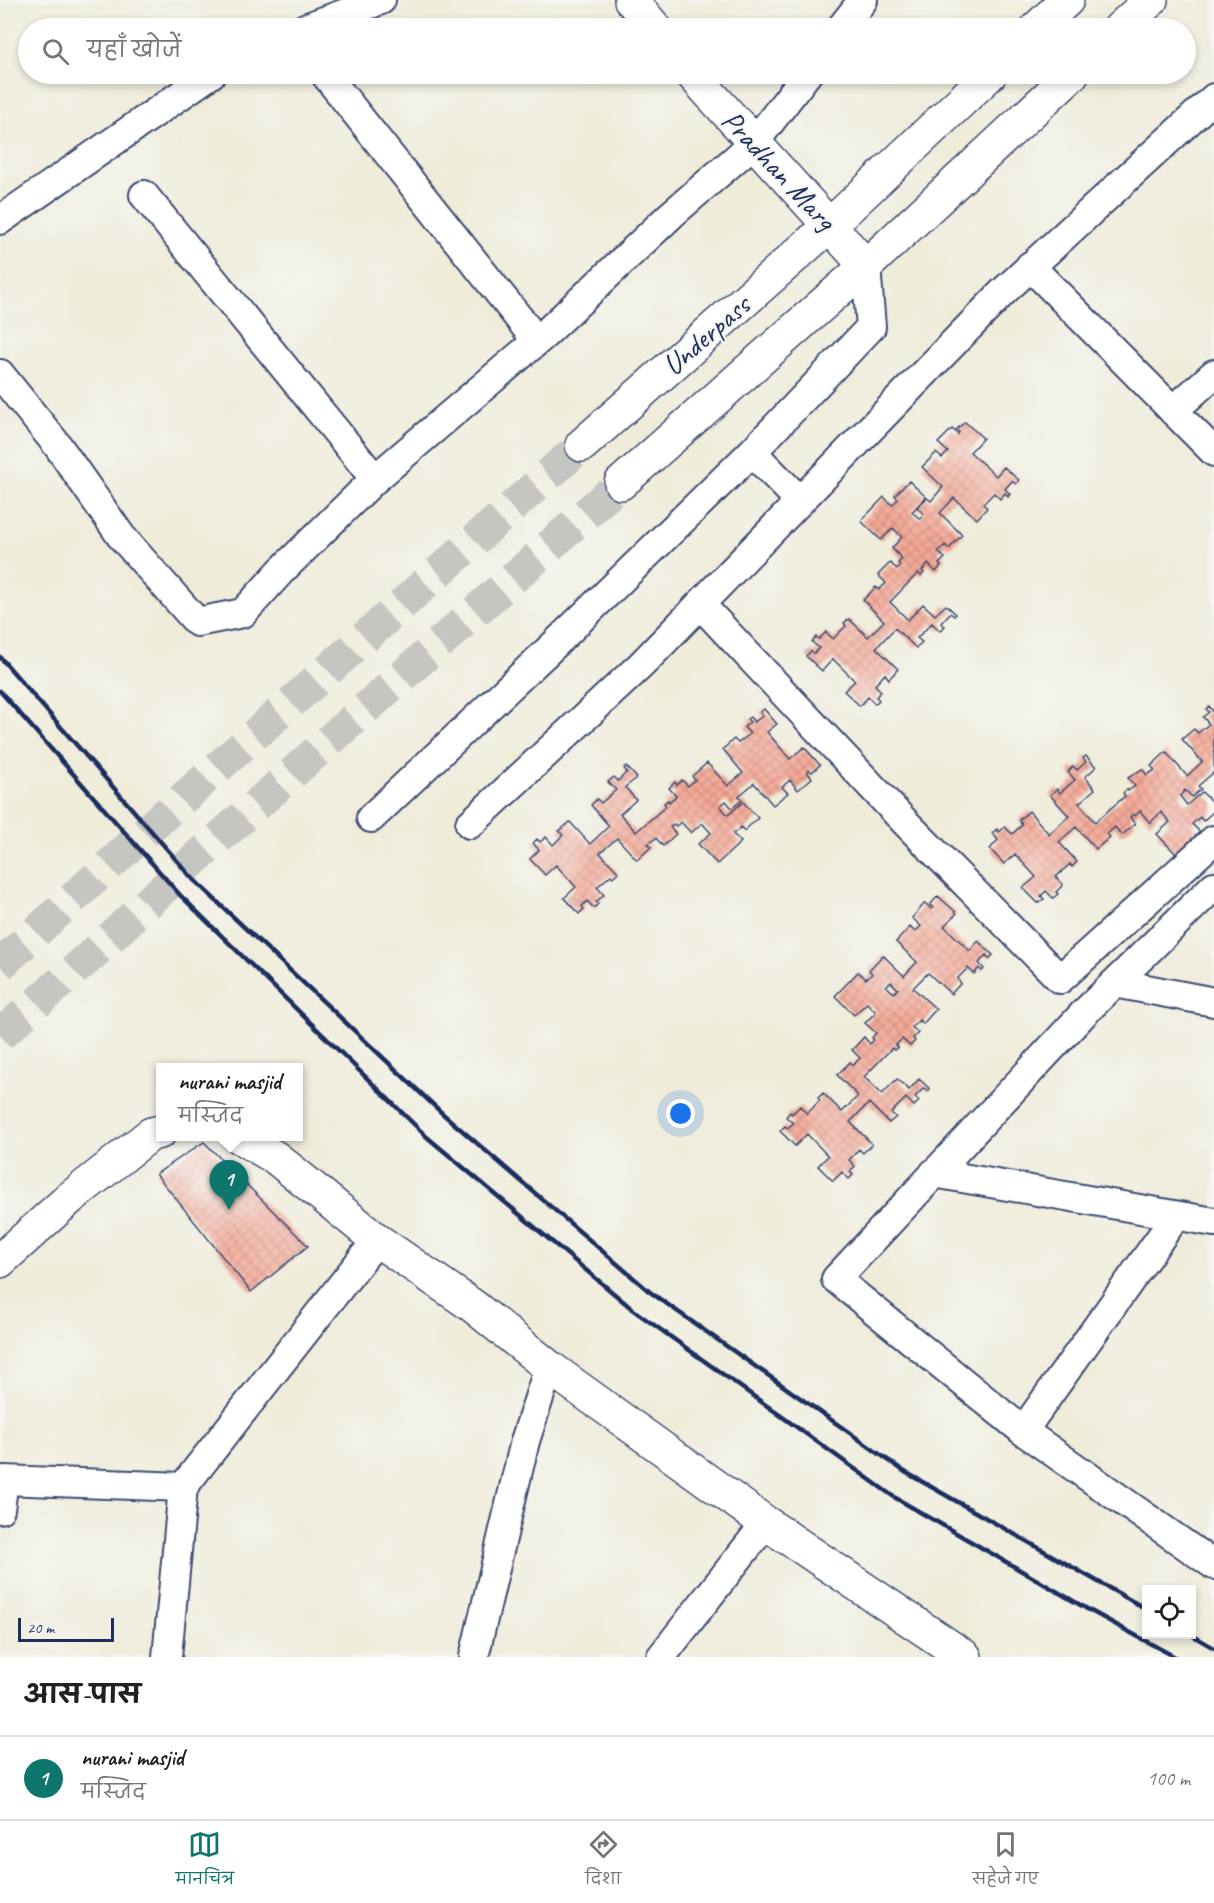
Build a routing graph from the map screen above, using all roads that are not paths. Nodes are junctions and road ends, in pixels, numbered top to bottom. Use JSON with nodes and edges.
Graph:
{"nodes":[{"id":1,"x":381,"y":0,"type":"edge"},
{"id":2,"x":631,"y":0,"type":"edge"},
{"id":3,"x":862,"y":0,"type":"edge"},
{"id":4,"x":1067,"y":0,"type":"edge"},
{"id":5,"x":1151,"y":0,"type":"edge"},
{"id":6,"x":332,"y":18,"type":"edge"},
{"id":7,"x":646,"y":18,"type":"edge"},
{"id":8,"x":848,"y":18,"type":"edge"},
{"id":9,"x":1048,"y":18,"type":"edge"},
{"id":10,"x":1131,"y":18,"type":"edge"},
{"id":11,"x":197,"y":84,"type":"edge"},
{"id":12,"x":334,"y":84,"type":"edge"},
{"id":13,"x":701,"y":84,"type":"edge"},
{"id":14,"x":799,"y":84,"type":"edge"},
{"id":15,"x":979,"y":84,"type":"edge"},
{"id":16,"x":1061,"y":84,"type":"edge"},
{"id":17,"x":1214,"y":98,"type":"edge"},
{"id":18,"x":754,"y":143,"type":"junction"},
{"id":19,"x":144,"y":195,"type":"dead end"},
{"id":20,"x":0,"y":220,"type":"edge"},
{"id":21,"x":830,"y":225,"type":"junction"},
{"id":22,"x":866,"y":266,"type":"junction"},
{"id":23,"x":1030,"y":266,"type":"junction"},
{"id":24,"x":537,"y":341,"type":"junction"},
{"id":25,"x":0,"y":374,"type":"edge"},
{"id":26,"x":1214,"y":374,"type":"edge"},
{"id":27,"x":1173,"y":411,"type":"junction"},
{"id":28,"x":582,"y":445,"type":"tunnel mouth"},
{"id":29,"x":752,"y":452,"type":"junction"},
{"id":30,"x":1214,"y":452,"type":"edge"},
{"id":31,"x":375,"y":479,"type":"junction"},
{"id":32,"x":621,"y":483,"type":"tunnel mouth"},
{"id":33,"x":800,"y":501,"type":"junction"},
{"id":34,"x":700,"y":604,"type":"junction"},
{"id":35,"x":371,"y":818,"type":"dead end"},
{"id":36,"x":470,"y":824,"type":"dead end"},
{"id":37,"x":1214,"y":840,"type":"edge"},
{"id":38,"x":1214,"y":886,"type":"edge"},
{"id":39,"x":1115,"y":983,"type":"junction"},
{"id":40,"x":1214,"y":1002,"type":"edge"},
{"id":41,"x":156,"y":1133,"type":"edge"},
{"id":42,"x":245,"y":1141,"type":"edge"},
{"id":43,"x":934,"y":1173,"type":"junction"},
{"id":44,"x":1176,"y":1216,"type":"junction"},
{"id":45,"x":1214,"y":1222,"type":"edge"},
{"id":46,"x":377,"y":1240,"type":"junction"},
{"id":47,"x":0,"y":1261,"type":"edge"},
{"id":48,"x":549,"y":1366,"type":"junction"},
{"id":49,"x":1023,"y":1431,"type":"junction"},
{"id":50,"x":183,"y":1487,"type":"junction"},
{"id":51,"x":0,"y":1509,"type":"edge"},
{"id":52,"x":766,"y":1523,"type":"junction"},
{"id":53,"x":1214,"y":1565,"type":"edge"},
{"id":54,"x":167,"y":1657,"type":"edge"},
{"id":55,"x":474,"y":1657,"type":"edge"},
{"id":56,"x":662,"y":1657,"type":"edge"},
{"id":57,"x":965,"y":1657,"type":"edge"}],
"edges":[{"from":1,"to":6,"type":"street"},
{"from":2,"to":7,"type":"street"},
{"from":3,"to":8,"type":"street"},
{"from":4,"to":9,"type":"street"},
{"from":5,"to":10,"type":"street"},
{"from":11,"to":20,"type":"street"},
{"from":12,"to":24,"type":"street"},
{"from":13,"to":18,"type":"street","name":"Pradhan Marg"},
{"from":14,"to":18,"type":"street"},
{"from":15,"to":21,"type":"street","name":"Underpass"},
{"from":16,"to":22,"type":"street","name":"Underpass"},
{"from":17,"to":23,"type":"street"},
{"from":18,"to":21,"type":"street","name":"Pradhan Marg"},
{"from":18,"to":24,"type":"street"},
{"from":19,"to":31,"type":"street"},
{"from":21,"to":22,"type":"street","name":"Pradhan Marg"},
{"from":21,"to":28,"type":"street","name":"Underpass"},
{"from":22,"to":29,"type":"street"},
{"from":22,"to":32,"type":"street","name":"Underpass"},
{"from":23,"to":27,"type":"street"},
{"from":23,"to":33,"type":"street"},
{"from":24,"to":31,"type":"street"},
{"from":25,"to":31,"type":"street"},
{"from":26,"to":27,"type":"street"},
{"from":27,"to":30,"type":"street"},
{"from":29,"to":33,"type":"street"},
{"from":29,"to":35,"type":"street"},
{"from":33,"to":34,"type":"street"},
{"from":34,"to":36,"type":"street"},
{"from":34,"to":37,"type":"street"},
{"from":38,"to":39,"type":"street"},
{"from":39,"to":40,"type":"street"},
{"from":39,"to":43,"type":"street"},
{"from":41,"to":47,"type":"street"},
{"from":42,"to":46,"type":"street"},
{"from":43,"to":44,"type":"street"},
{"from":43,"to":49,"type":"street"},
{"from":44,"to":45,"type":"street"},
{"from":44,"to":49,"type":"street"},
{"from":46,"to":48,"type":"street"},
{"from":46,"to":50,"type":"street"},
{"from":48,"to":52,"type":"street"},
{"from":48,"to":55,"type":"street"},
{"from":49,"to":53,"type":"street"},
{"from":50,"to":51,"type":"street"},
{"from":50,"to":54,"type":"street"},
{"from":52,"to":56,"type":"street"},
{"from":52,"to":57,"type":"street"}]}
